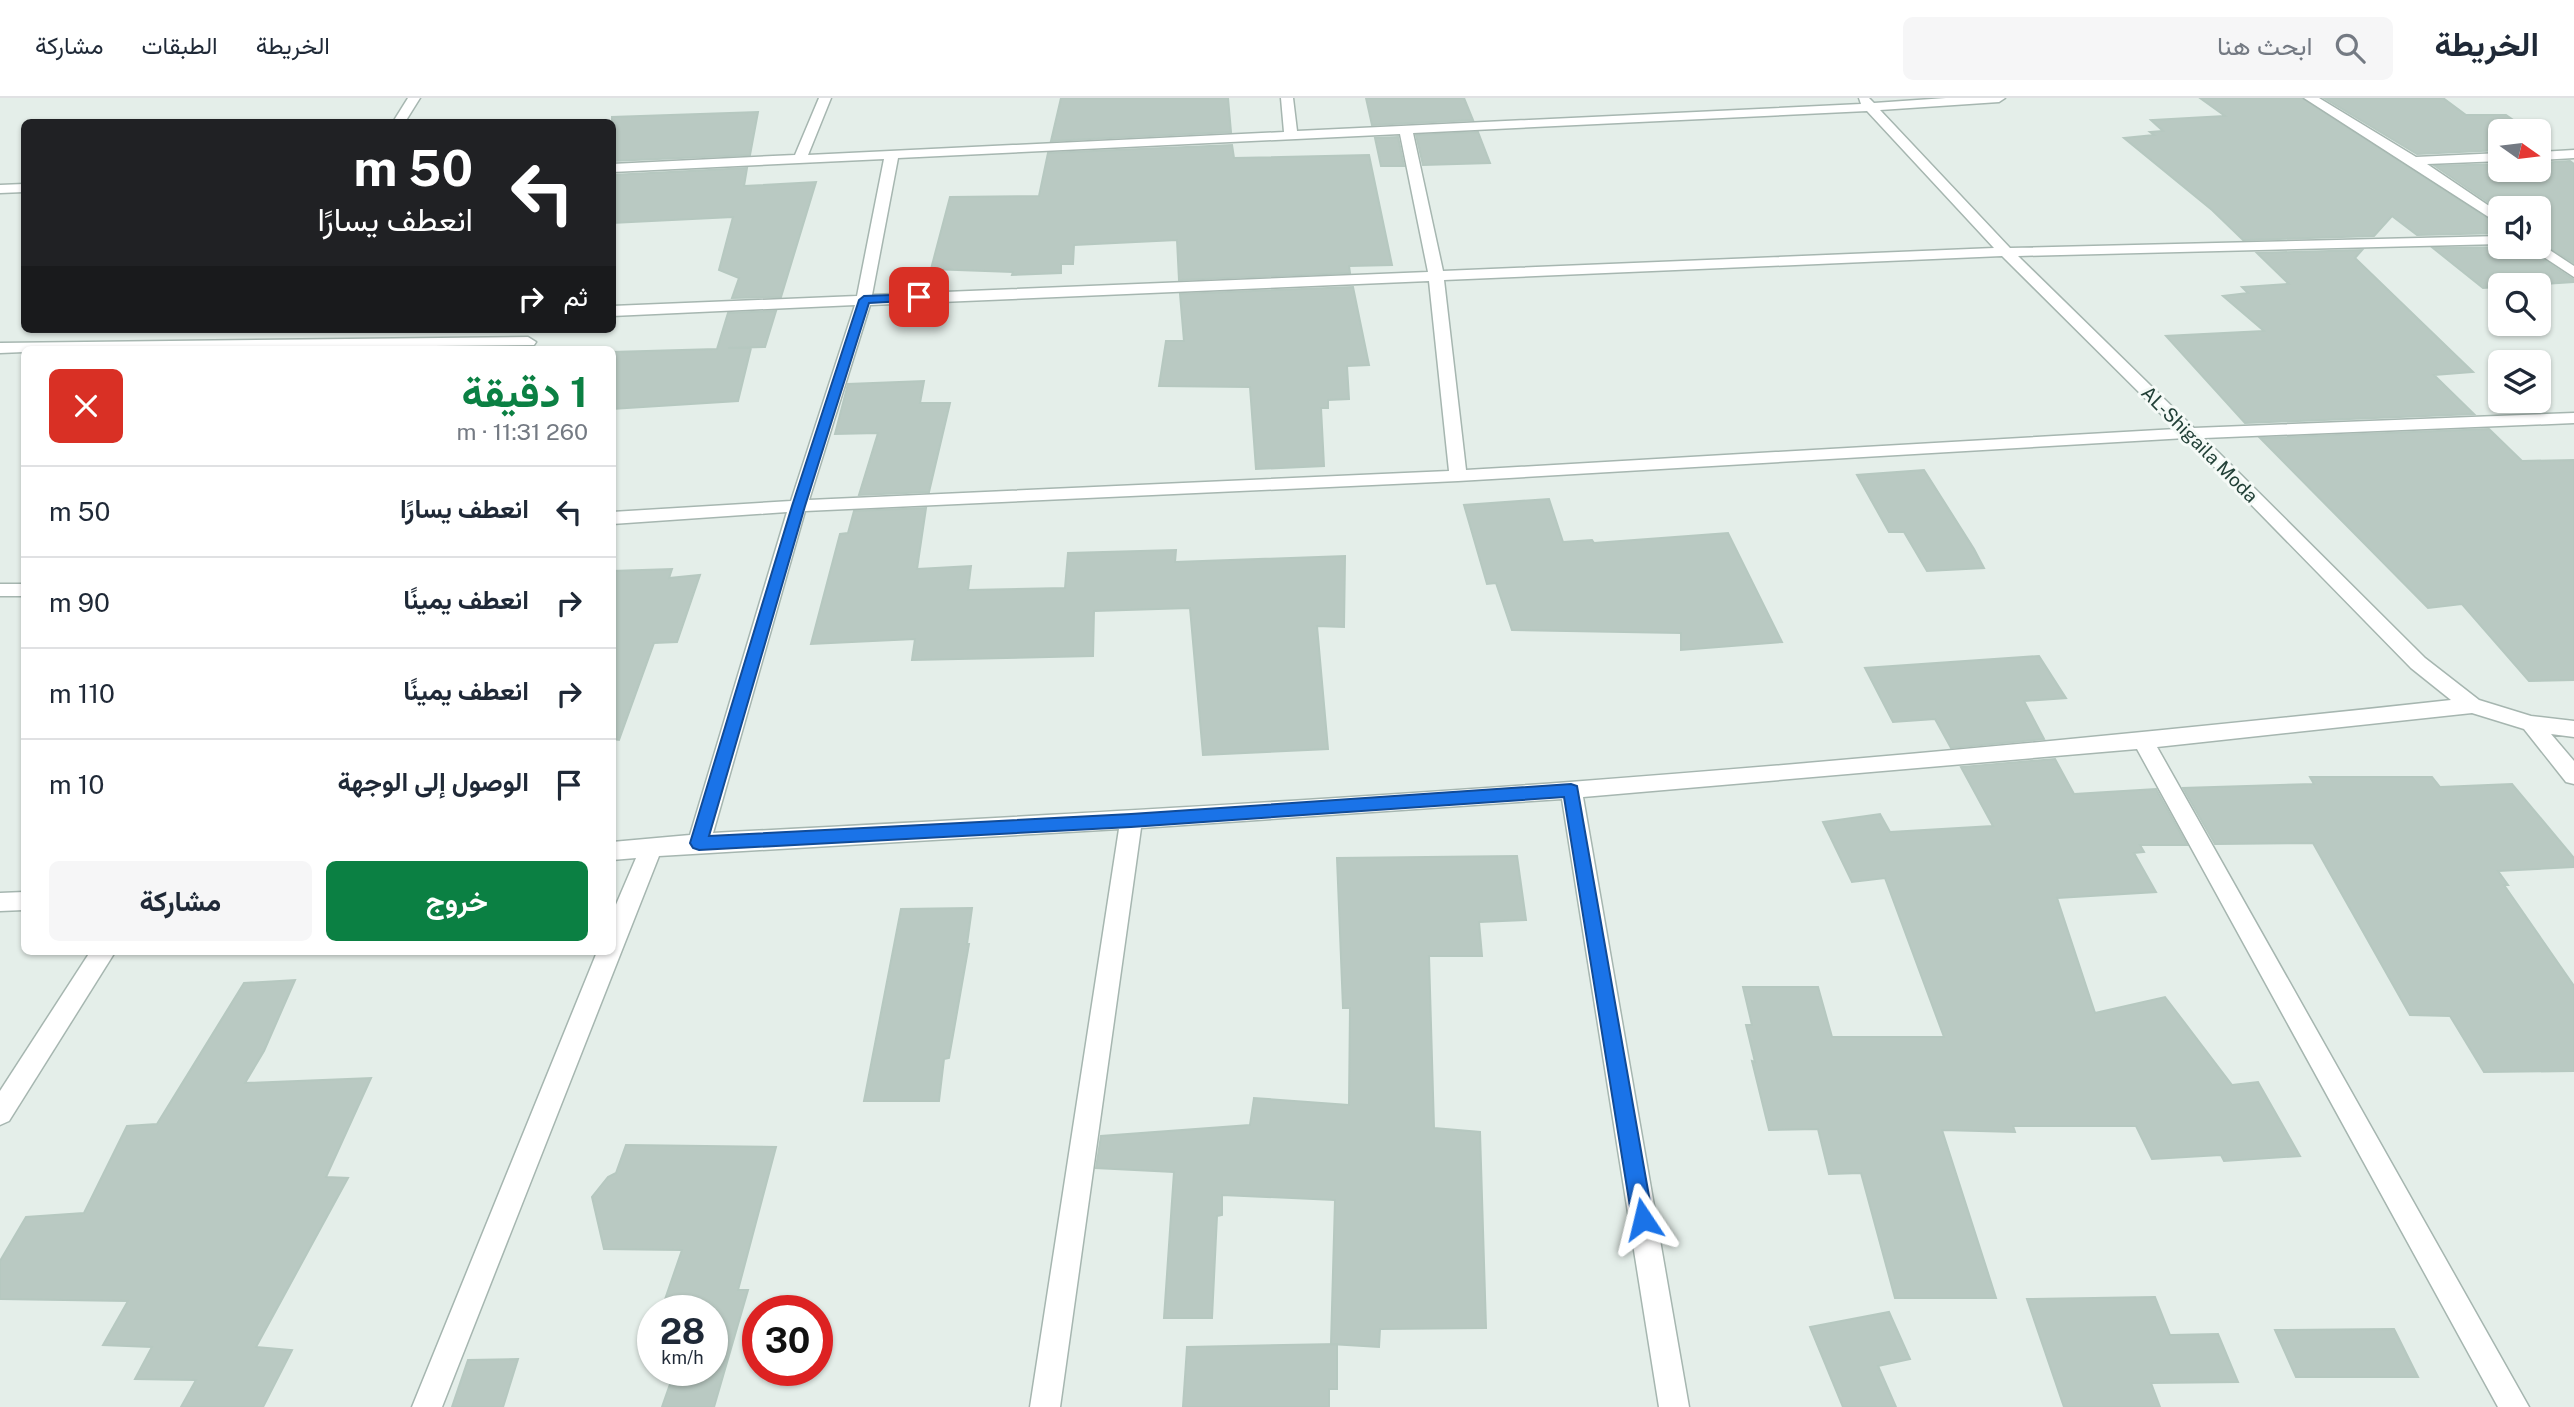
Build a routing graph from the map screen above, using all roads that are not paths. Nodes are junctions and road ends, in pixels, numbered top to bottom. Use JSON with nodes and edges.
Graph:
{"nodes":[{"id":1,"x":414,"y":98,"type":"edge"},
{"id":2,"x":825,"y":98,"type":"edge"},
{"id":3,"x":1287,"y":98,"type":"edge"},
{"id":4,"x":1999,"y":98,"type":"edge"},
{"id":5,"x":2310,"y":98,"type":"edge"},
{"id":6,"x":1867,"y":102,"type":"edge"},
{"id":7,"x":401,"y":119,"type":"edge"},
{"id":8,"x":1406,"y":130,"type":"junction"},
{"id":9,"x":1291,"y":136,"type":"junction"},
{"id":10,"x":892,"y":154,"type":"junction"},
{"id":11,"x":2574,"y":154,"type":"edge"},
{"id":12,"x":2552,"y":155,"type":"edge"},
{"id":13,"x":800,"y":158,"type":"junction"},
{"id":14,"x":2488,"y":158,"type":"edge"},
{"id":15,"x":2413,"y":161,"type":"junction"},
{"id":16,"x":616,"y":168,"type":"edge"},
{"id":17,"x":21,"y":188,"type":"edge"},
{"id":18,"x":0,"y":189,"type":"edge"},
{"id":19,"x":2488,"y":212,"type":"edge"},
{"id":20,"x":2488,"y":240,"type":"edge"},
{"id":21,"x":2006,"y":252,"type":"junction"},
{"id":22,"x":2551,"y":256,"type":"edge"},
{"id":23,"x":2574,"y":273,"type":"edge"},
{"id":24,"x":1436,"y":274,"type":"junction"},
{"id":25,"x":864,"y":300,"type":"junction"},
{"id":26,"x":616,"y":311,"type":"edge"},
{"id":27,"x":529,"y":340,"type":"edge"},
{"id":28,"x":132,"y":346,"type":"edge"},
{"id":29,"x":0,"y":348,"type":"edge"},
{"id":30,"x":21,"y":348,"type":"edge"},
{"id":31,"x":2574,"y":418,"type":"edge"},
{"id":32,"x":2190,"y":433,"type":"junction"},
{"id":33,"x":1458,"y":476,"type":"junction"},
{"id":34,"x":798,"y":506,"type":"junction"},
{"id":35,"x":616,"y":518,"type":"edge"},
{"id":36,"x":0,"y":590,"type":"edge"},
{"id":37,"x":21,"y":590,"type":"edge"},
{"id":38,"x":2472,"y":705,"type":"junction"},
{"id":39,"x":2531,"y":724,"type":"junction"},
{"id":40,"x":2574,"y":729,"type":"edge"},
{"id":41,"x":2143,"y":741,"type":"junction"},
{"id":42,"x":2574,"y":776,"type":"edge"},
{"id":43,"x":1571,"y":790,"type":"junction"},
{"id":44,"x":1131,"y":820,"type":"junction"},
{"id":45,"x":699,"y":843,"type":"junction"},
{"id":46,"x":651,"y":848,"type":"junction"},
{"id":47,"x":616,"y":851,"type":"edge"},
{"id":48,"x":21,"y":901,"type":"edge"},
{"id":49,"x":0,"y":902,"type":"edge"},
{"id":50,"x":616,"y":933,"type":"edge"},
{"id":51,"x":101,"y":955,"type":"edge"},
{"id":52,"x":608,"y":955,"type":"edge"},
{"id":53,"x":0,"y":1113,"type":"edge"},
{"id":54,"x":427,"y":1407,"type":"edge"},
{"id":55,"x":1045,"y":1407,"type":"edge"},
{"id":56,"x":1674,"y":1407,"type":"edge"},
{"id":57,"x":2514,"y":1407,"type":"edge"}],
"edges":[{"from":1,"to":7,"type":"street"},
{"from":2,"to":13,"type":"street"},
{"from":3,"to":9,"type":"street"},
{"from":4,"to":6,"type":"street"},
{"from":5,"to":15,"type":"street"},
{"from":6,"to":8,"type":"street"},
{"from":6,"to":21,"type":"street","name":"AL-Shigaila Moda"},
{"from":8,"to":9,"type":"street"},
{"from":8,"to":24,"type":"street"},
{"from":9,"to":10,"type":"street"},
{"from":10,"to":13,"type":"street"},
{"from":10,"to":25,"type":"street"},
{"from":11,"to":12,"type":"street"},
{"from":13,"to":16,"type":"street"},
{"from":14,"to":15,"type":"street"},
{"from":15,"to":19,"type":"street"},
{"from":17,"to":18,"type":"street"},
{"from":20,"to":21,"type":"street"},
{"from":21,"to":24,"type":"street"},
{"from":21,"to":32,"type":"street","name":"AL-Shigaila Moda"},
{"from":22,"to":23,"type":"street"},
{"from":24,"to":25,"type":"street"},
{"from":24,"to":33,"type":"street"},
{"from":25,"to":26,"type":"street"},
{"from":25,"to":34,"type":"street"},
{"from":27,"to":28,"type":"street"},
{"from":29,"to":30,"type":"street"},
{"from":31,"to":32,"type":"street"},
{"from":32,"to":33,"type":"street"},
{"from":32,"to":38,"type":"street","name":"AL-Shigaila Moda"},
{"from":33,"to":34,"type":"street"},
{"from":34,"to":35,"type":"street"},
{"from":34,"to":45,"type":"street"},
{"from":36,"to":37,"type":"street"},
{"from":38,"to":39,"type":"street","name":"AL-Shigaila Moda"},
{"from":38,"to":41,"type":"street"},
{"from":39,"to":40,"type":"street","name":"AL-Shigaila Moda"},
{"from":39,"to":42,"type":"street"},
{"from":41,"to":43,"type":"street"},
{"from":41,"to":57,"type":"street"},
{"from":43,"to":44,"type":"street"},
{"from":43,"to":56,"type":"street"},
{"from":44,"to":45,"type":"street"},
{"from":44,"to":55,"type":"street"},
{"from":45,"to":46,"type":"street"},
{"from":46,"to":47,"type":"street"},
{"from":46,"to":50,"type":"street"},
{"from":48,"to":49,"type":"street"},
{"from":51,"to":53,"type":"street"},
{"from":52,"to":54,"type":"street"}]}
